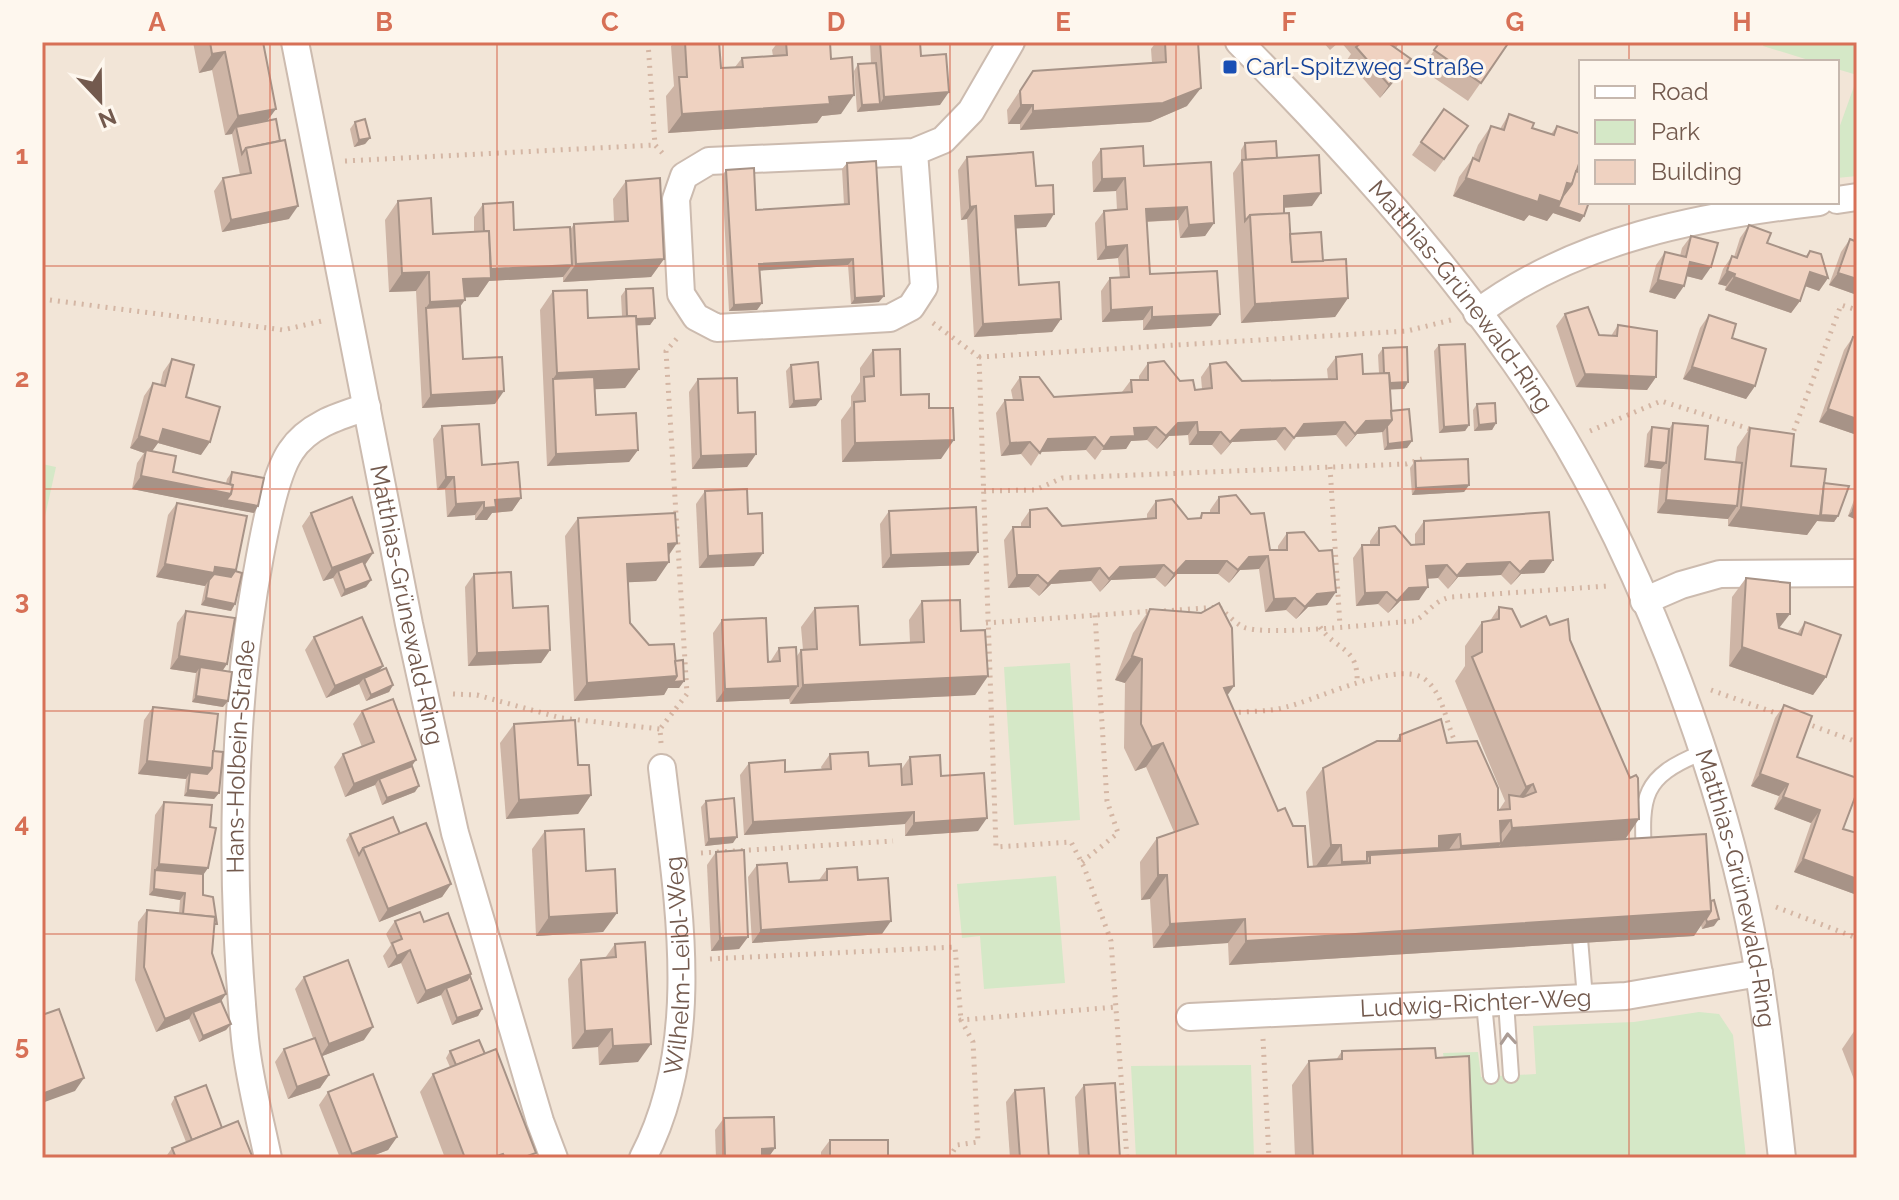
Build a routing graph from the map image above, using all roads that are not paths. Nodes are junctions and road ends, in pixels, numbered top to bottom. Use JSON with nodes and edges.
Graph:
{"nodes":[{"id":1,"x":295,"y":42,"type":"edge"},
{"id":2,"x":1011,"y":42,"type":"edge"},
{"id":3,"x":1239,"y":42,"type":"edge"},
{"id":4,"x":914,"y":152,"type":"junction"},
{"id":5,"x":1803,"y":204,"type":"edge"},
{"id":6,"x":1477,"y":313,"type":"junction"},
{"id":7,"x":367,"y":407,"type":"junction"},
{"id":8,"x":1857,"y":573,"type":"edge"},
{"id":9,"x":1640,"y":593,"type":"junction"},
{"id":10,"x":1701,"y":753,"type":"junction"},
{"id":11,"x":662,"y":768,"type":"road end"},
{"id":12,"x":1644,"y":860,"type":"edge"},
{"id":13,"x":1578,"y":905,"type":"edge"},
{"id":14,"x":1759,"y":973,"type":"junction"},
{"id":15,"x":1585,"y":998,"type":"junction"},
{"id":16,"x":1495,"y":1002,"type":"junction"},
{"id":17,"x":1190,"y":1017,"type":"dead end"},
{"id":18,"x":1511,"y":1075,"type":"dead end"},
{"id":19,"x":1491,"y":1076,"type":"dead end"},
{"id":20,"x":268,"y":1158,"type":"edge"},
{"id":21,"x":554,"y":1158,"type":"edge"},
{"id":22,"x":643,"y":1158,"type":"edge"},
{"id":23,"x":1782,"y":1158,"type":"edge"}],
"edges":[{"from":1,"to":7,"type":"street","name":"Matthias-Grünewald-Ring"},
{"from":2,"to":4,"type":"street"},
{"from":3,"to":6,"type":"street","name":"Matthias-Grünewald-Ring"},
{"from":4,"to":4,"type":"street"},
{"from":5,"to":6,"type":"street"},
{"from":6,"to":9,"type":"street","name":"Matthias-Grünewald-Ring"},
{"from":7,"to":20,"type":"street","name":"Hans-Holbein-Straße"},
{"from":7,"to":21,"type":"street","name":"Matthias-Grünewald-Ring"},
{"from":8,"to":9,"type":"street"},
{"from":9,"to":10,"type":"street","name":"Matthias-Grünewald-Ring"},
{"from":10,"to":12,"type":"lane"},
{"from":10,"to":14,"type":"street","name":"Matthias-Grünewald-Ring"},
{"from":11,"to":22,"type":"street","name":"Wilhelm-Leibl-Weg"},
{"from":13,"to":15,"type":"lane"},
{"from":14,"to":15,"type":"street","name":"Ludwig-Richter-Weg"},
{"from":14,"to":23,"type":"street","name":"Matthias-Grünewald-Ring"},
{"from":15,"to":16,"type":"street","name":"Ludwig-Richter-Weg"},
{"from":16,"to":17,"type":"street","name":"Ludwig-Richter-Weg"},
{"from":18,"to":16,"type":"lane","one_way":true},
{"from":16,"to":19,"type":"lane"}]}
